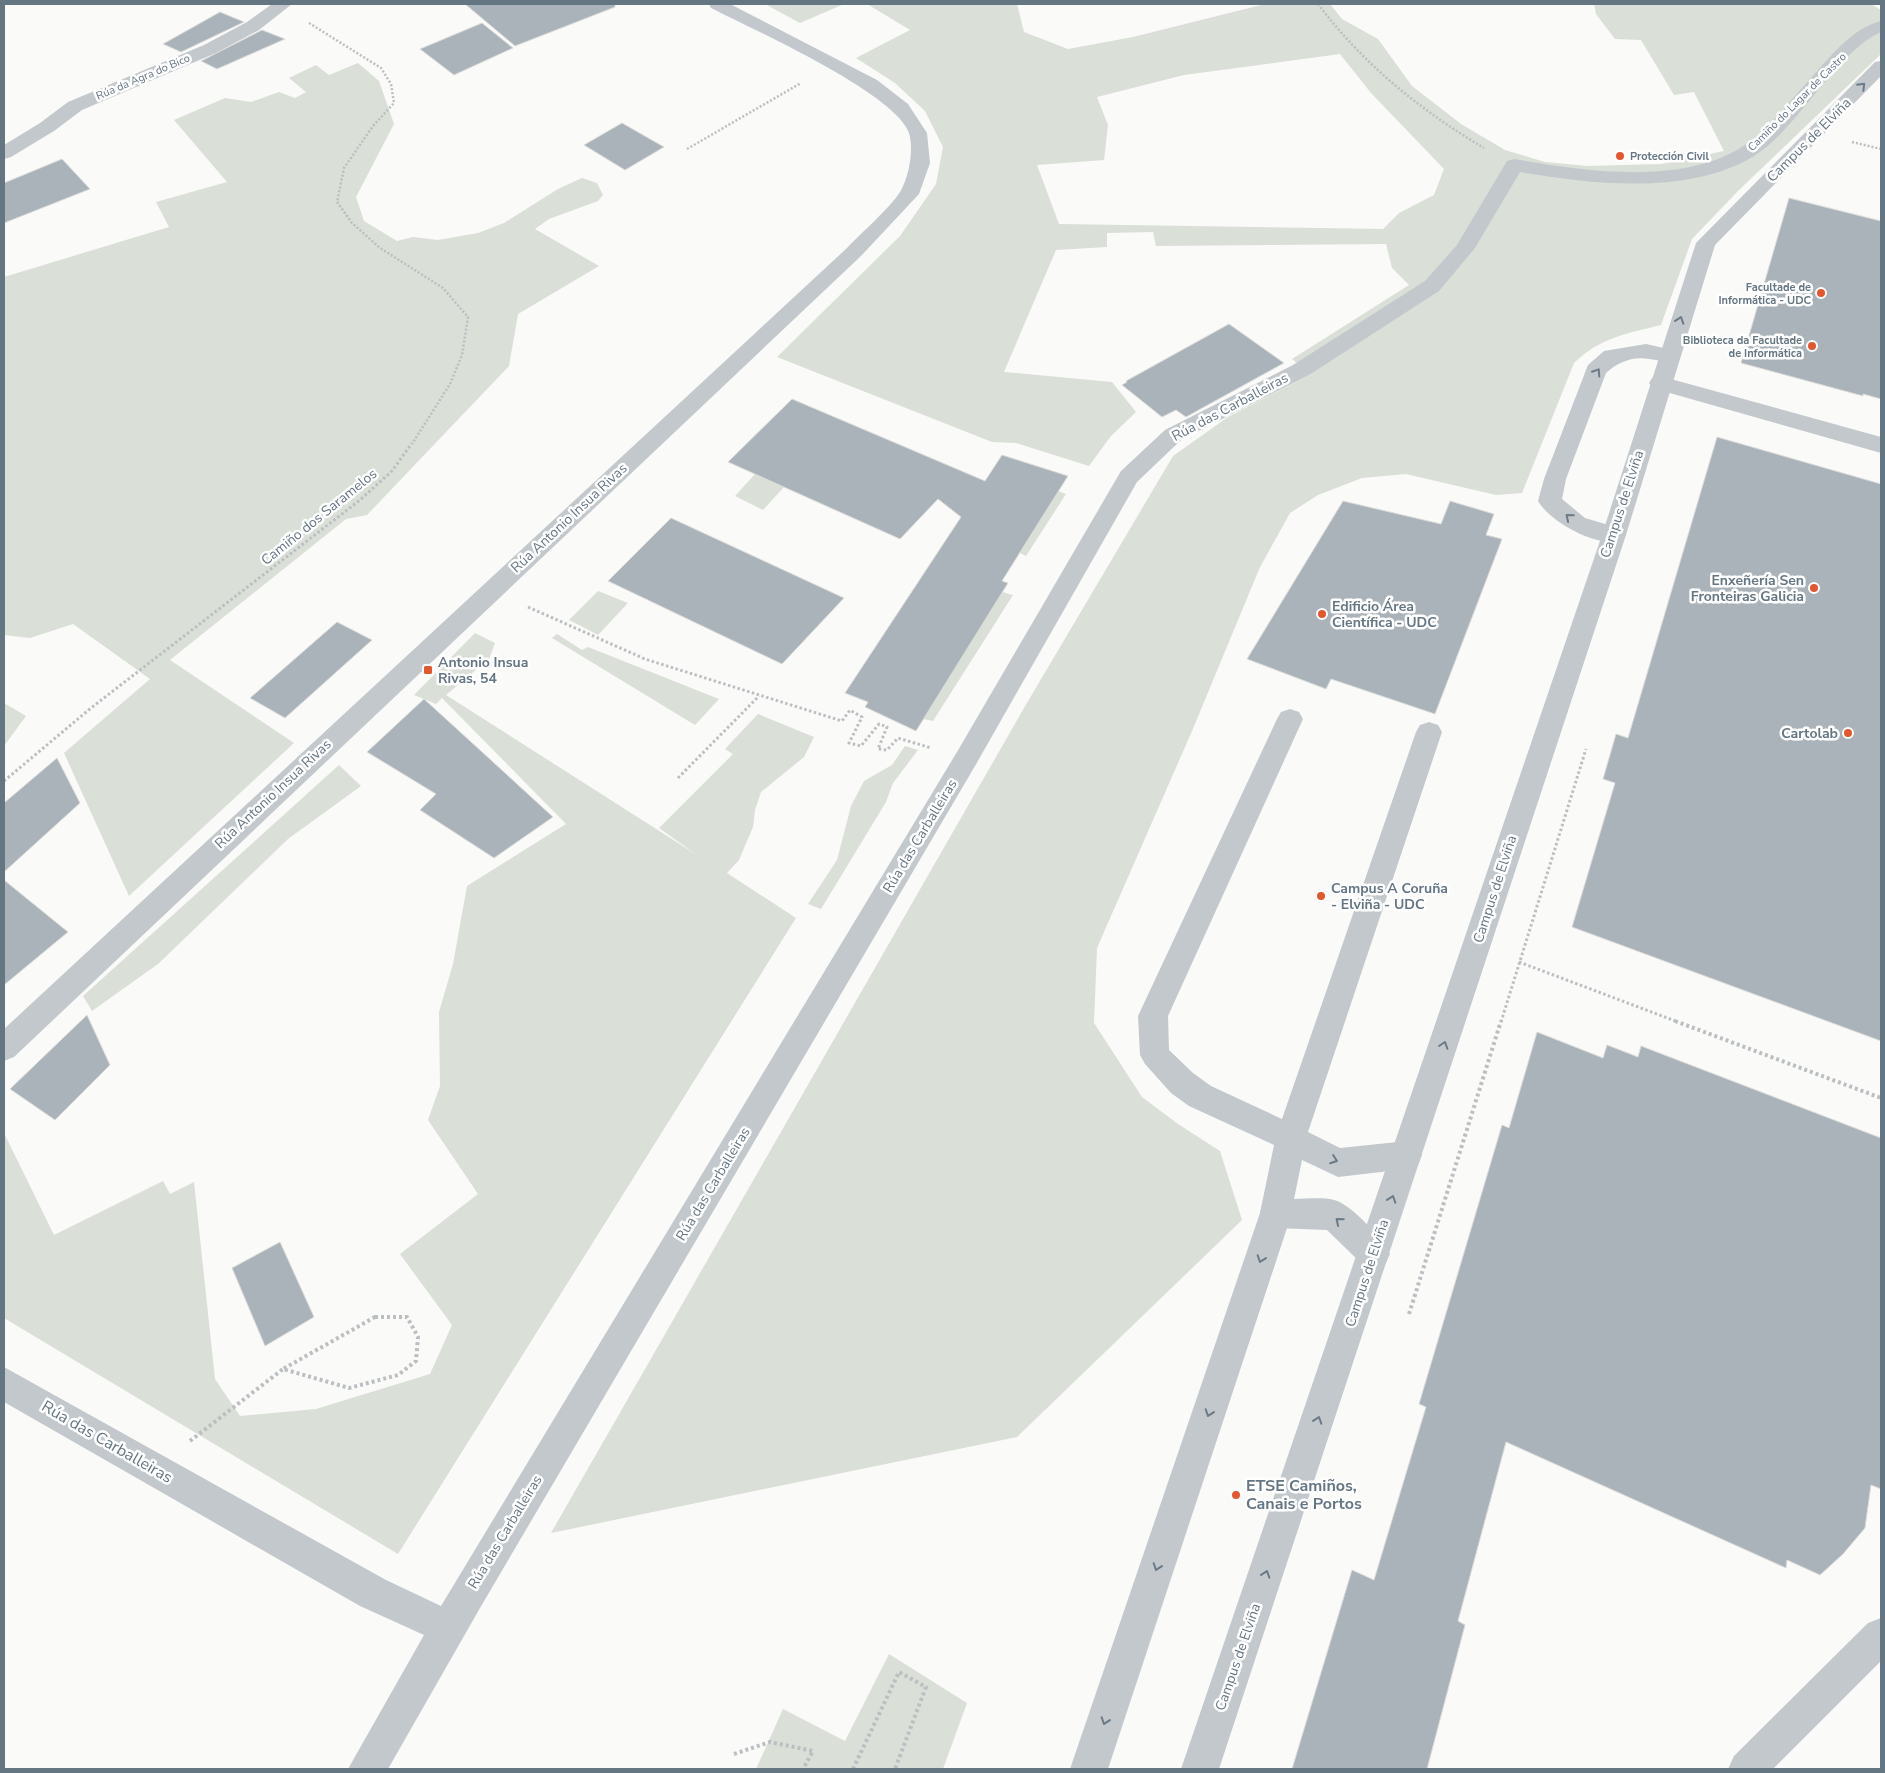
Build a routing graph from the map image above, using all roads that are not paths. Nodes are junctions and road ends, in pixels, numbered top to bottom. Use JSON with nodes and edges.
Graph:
{"nodes":[{"id":1,"x":717,"y":4,"type":"edge"},
{"id":2,"x":282,"y":5,"type":"edge"},
{"id":3,"x":1881,"y":26,"type":"edge"},
{"id":4,"x":1881,"y":66,"type":"edge"},
{"id":5,"x":4,"y":153,"type":"edge"},
{"id":6,"x":1514,"y":165,"type":"joint"},
{"id":7,"x":1669,"y":356,"type":"junction"},
{"id":8,"x":1660,"y":383,"type":"junction"},
{"id":9,"x":1881,"y":445,"type":"edge"},
{"id":10,"x":1614,"y":534,"type":"junction"},
{"id":11,"x":1290,"y":719,"type":"dead end"},
{"id":12,"x":1429,"y":732,"type":"dead end"},
{"id":13,"x":4,"y":1048,"type":"edge"},
{"id":14,"x":1291,"y":1138,"type":"junction"},
{"id":15,"x":1407,"y":1155,"type":"junction"},
{"id":16,"x":1276,"y":1213,"type":"junction"},
{"id":17,"x":1374,"y":1254,"type":"junction"},
{"id":18,"x":4,"y":1384,"type":"edge"},
{"id":19,"x":448,"y":1628,"type":"junction"},
{"id":20,"x":1881,"y":1636,"type":"edge"},
{"id":21,"x":367,"y":1769,"type":"edge"},
{"id":22,"x":1089,"y":1769,"type":"edge"},
{"id":23,"x":1200,"y":1769,"type":"edge"},
{"id":24,"x":1746,"y":1769,"type":"edge"}],
"edges":[{"from":1,"to":13,"type":"street","name":"Rúa Antonio Insua Rivas"},
{"from":2,"to":5,"type":"street","name":"Rúa da Agra do Bico"},
{"from":3,"to":6,"type":"street","name":"Camiño do Lagar de Castro"},
{"from":7,"to":4,"type":"street","name":"Campus de Elviña","one_way":true},
{"from":6,"to":19,"type":"street","name":"Rúa das Carballeiras"},
{"from":7,"to":8,"type":"street","name":"Campus de Elviña"},
{"from":10,"to":7,"type":"street","one_way":true},
{"from":8,"to":9,"type":"street"},
{"from":8,"to":10,"type":"street","name":"Campus de Elviña"},
{"from":15,"to":10,"type":"street","name":"Campus de Elviña","one_way":true},
{"from":11,"to":14,"type":"street"},
{"from":12,"to":14,"type":"street"},
{"from":14,"to":15,"type":"street","one_way":true},
{"from":14,"to":16,"type":"street"},
{"from":17,"to":15,"type":"street","name":"Campus de Elviña","one_way":true},
{"from":17,"to":16,"type":"street","one_way":true},
{"from":16,"to":22,"type":"street","one_way":true},
{"from":23,"to":17,"type":"street","name":"Campus de Elviña","one_way":true},
{"from":18,"to":19,"type":"street","name":"Rúa das Carballeiras"},
{"from":19,"to":21,"type":"street","name":"Rúa das Carballeiras"},
{"from":20,"to":24,"type":"street"}]}
